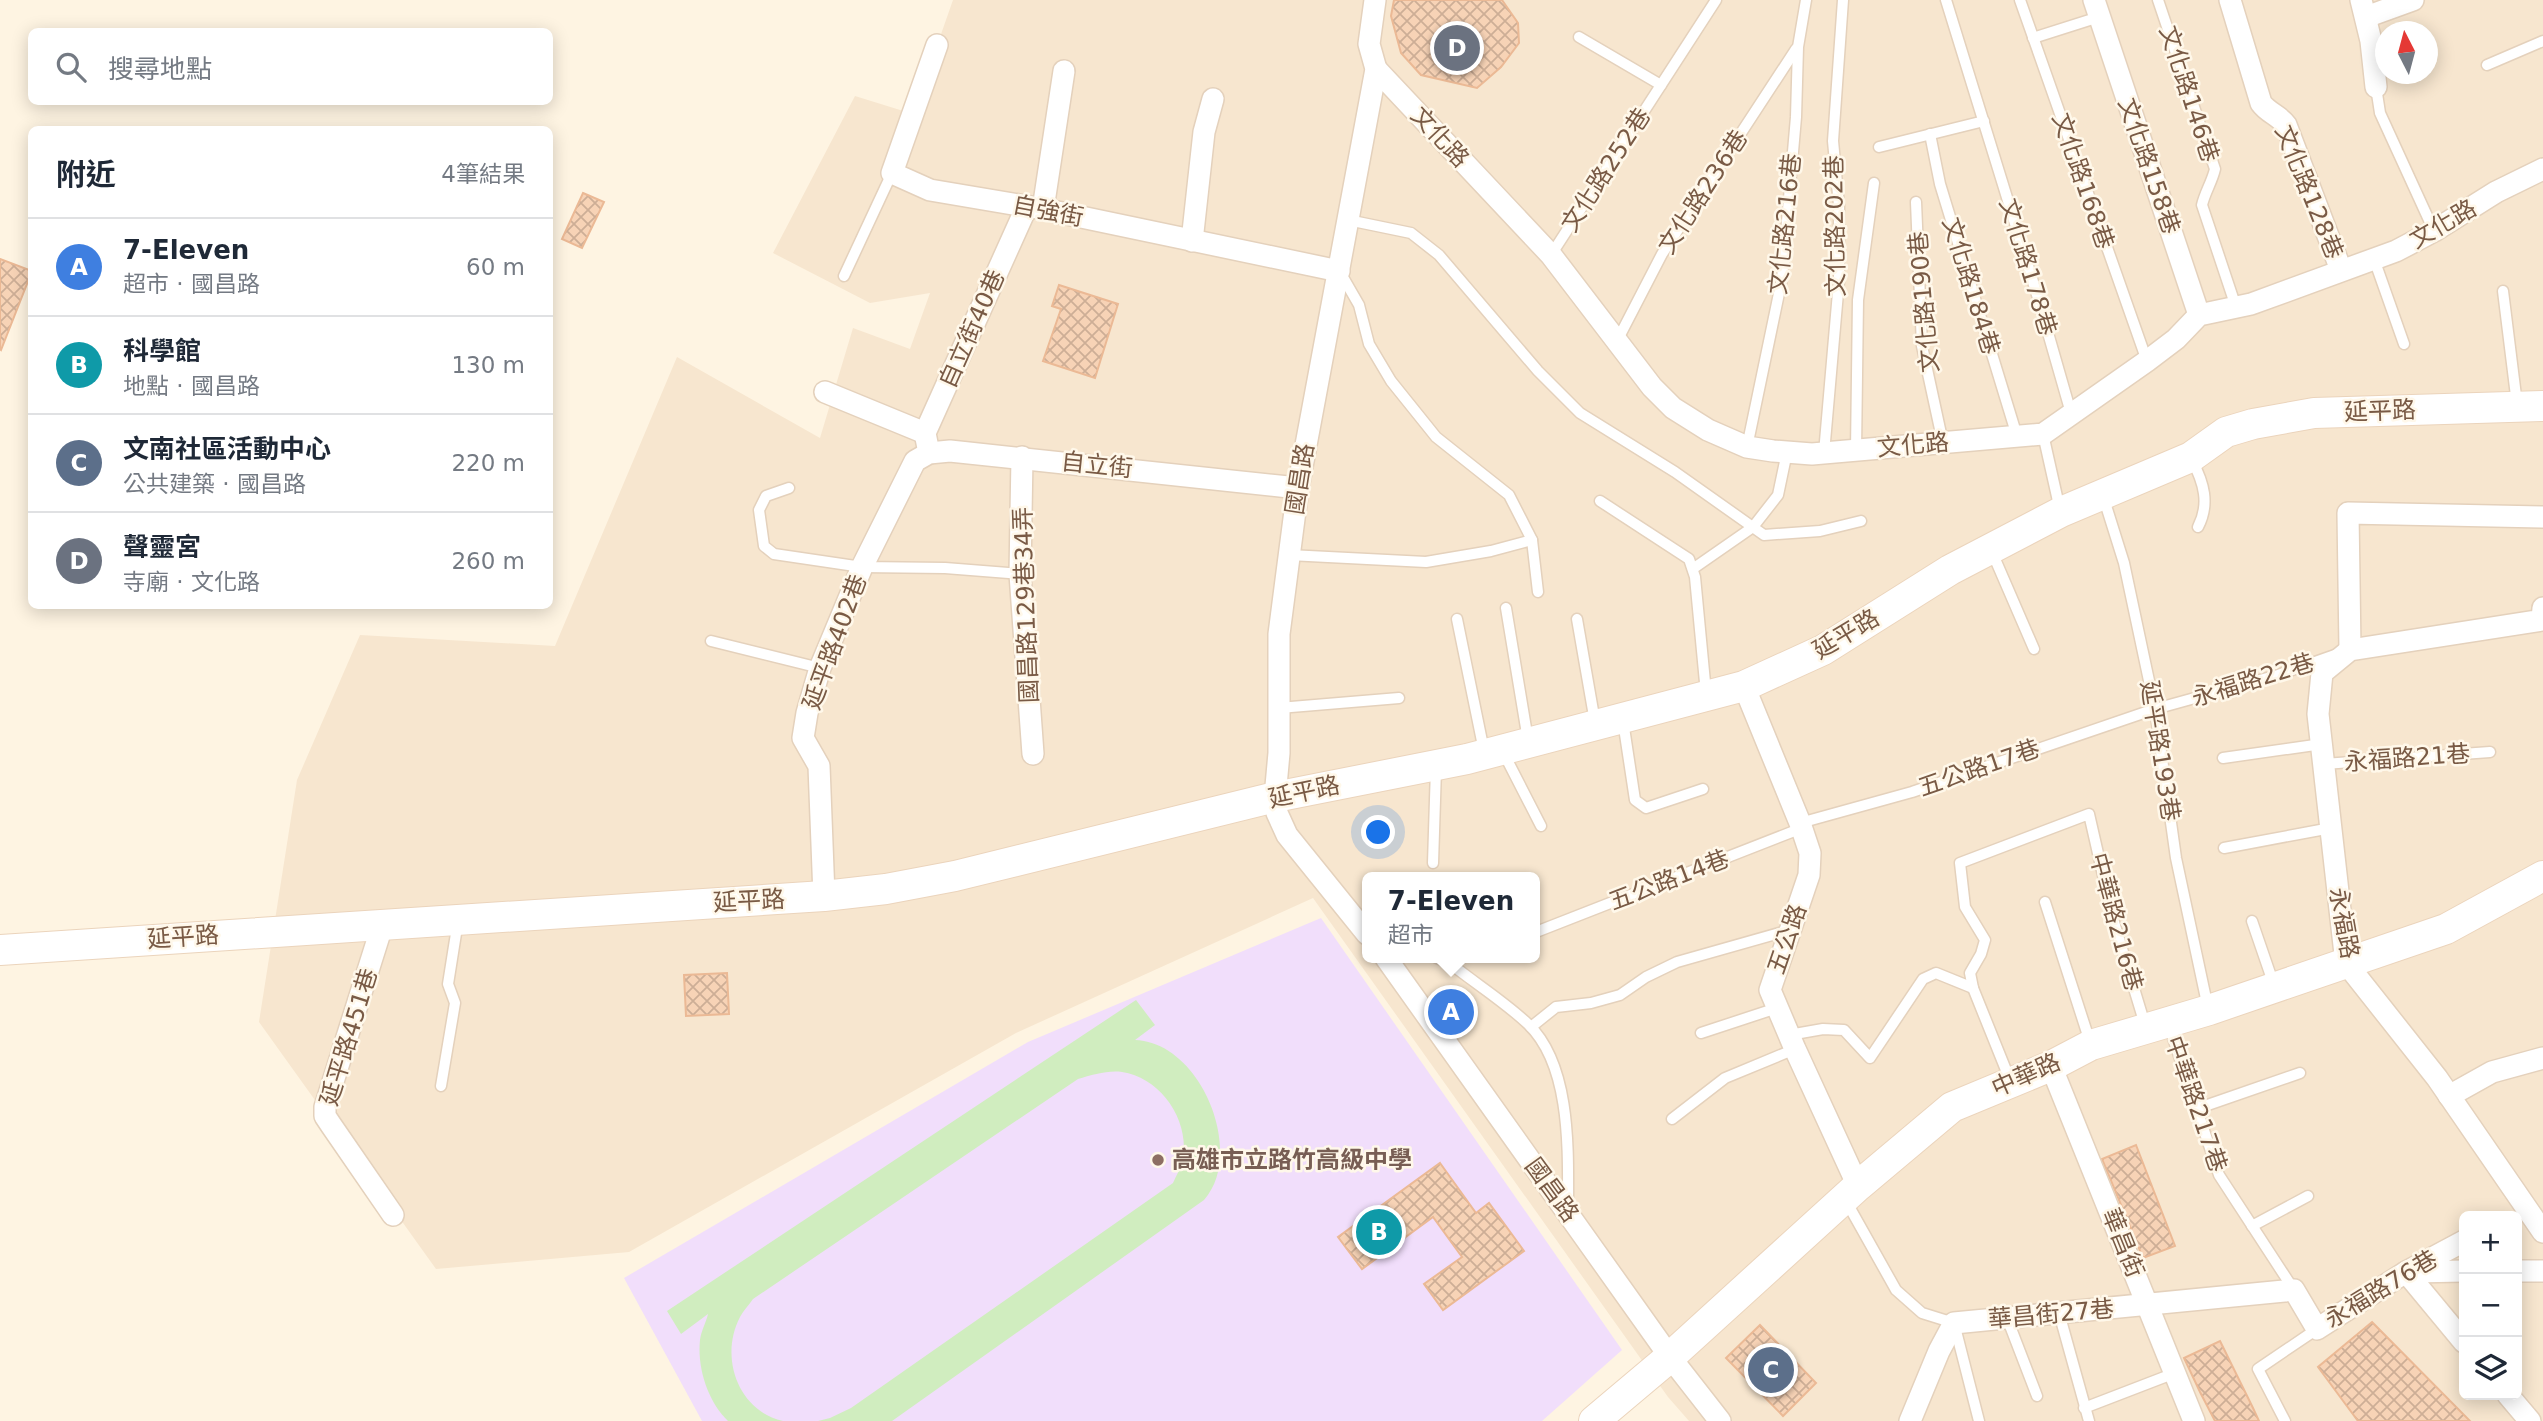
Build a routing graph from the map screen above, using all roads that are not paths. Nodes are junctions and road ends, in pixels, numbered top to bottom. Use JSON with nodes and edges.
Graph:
{"nodes":[{"id":1,"x":1375,"y":0,"type":"edge"},
{"id":2,"x":1716,"y":0,"type":"edge"},
{"id":3,"x":1806,"y":0,"type":"edge"},
{"id":4,"x":1843,"y":0,"type":"edge"},
{"id":5,"x":1946,"y":0,"type":"edge"},
{"id":6,"x":1960,"y":0,"type":"edge"},
{"id":7,"x":2020,"y":0,"type":"edge"},
{"id":8,"x":2158,"y":0,"type":"edge"},
{"id":9,"x":2231,"y":0,"type":"edge"},
{"id":10,"x":2413,"y":0,"type":"edge"},
{"id":11,"x":2097,"y":9,"type":"edge"},
{"id":12,"x":2364,"y":9,"type":"edge"},
{"id":13,"x":1579,"y":37,"type":"dead end"},
{"id":14,"x":2033,"y":38,"type":"junction"},
{"id":15,"x":2543,"y":41,"type":"edge"},
{"id":16,"x":937,"y":44,"type":"dead end"},
{"id":17,"x":1797,"y":47,"type":"junction"},
{"id":18,"x":2487,"y":65,"type":"dead end"},
{"id":19,"x":1376,"y":69,"type":"junction"},
{"id":20,"x":1064,"y":71,"type":"dead end"},
{"id":21,"x":1661,"y":85,"type":"junction"},
{"id":22,"x":2376,"y":88,"type":"joint"},
{"id":23,"x":1213,"y":100,"type":"dead end"},
{"id":24,"x":1984,"y":121,"type":"junction"},
{"id":25,"x":1930,"y":134,"type":"junction"},
{"id":26,"x":1879,"y":147,"type":"dead end"},
{"id":27,"x":2543,"y":169,"type":"edge"},
{"id":28,"x":892,"y":173,"type":"junction"},
{"id":29,"x":1874,"y":183,"type":"dead end"},
{"id":30,"x":1916,"y":202,"type":"dead end"},
{"id":31,"x":1035,"y":208,"type":"junction"},
{"id":32,"x":1348,"y":220,"type":"junction"},
{"id":33,"x":2434,"y":231,"type":"junction"},
{"id":34,"x":1192,"y":241,"type":"junction"},
{"id":35,"x":1551,"y":255,"type":"junction"},
{"id":36,"x":2374,"y":259,"type":"junction"},
{"id":37,"x":2341,"y":270,"type":"junction"},
{"id":38,"x":1339,"y":271,"type":"junction"},
{"id":39,"x":844,"y":276,"type":"dead end"},
{"id":40,"x":2502,"y":291,"type":"dead end"},
{"id":41,"x":2236,"y":307,"type":"junction"},
{"id":42,"x":2199,"y":315,"type":"junction"},
{"id":43,"x":1617,"y":341,"type":"junction"},
{"id":44,"x":2404,"y":344,"type":"dead end"},
{"id":45,"x":2147,"y":361,"type":"junction"},
{"id":46,"x":825,"y":392,"type":"dead end"},
{"id":47,"x":2530,"y":406,"type":"edge"},
{"id":48,"x":2071,"y":413,"type":"junction"},
{"id":49,"x":2043,"y":434,"type":"junction"},
{"id":50,"x":2017,"y":436,"type":"junction"},
{"id":51,"x":927,"y":443,"type":"junction"},
{"id":52,"x":1942,"y":443,"type":"junction"},
{"id":53,"x":1747,"y":447,"type":"junction"},
{"id":54,"x":1856,"y":450,"type":"junction"},
{"id":55,"x":1787,"y":452,"type":"junction"},
{"id":56,"x":1824,"y":453,"type":"junction"},
{"id":57,"x":1022,"y":457,"type":"junction"},
{"id":58,"x":2191,"y":457,"type":"junction"},
{"id":59,"x":789,"y":488,"type":"dead end"},
{"id":60,"x":1297,"y":488,"type":"junction"},
{"id":61,"x":2102,"y":495,"type":"junction"},
{"id":62,"x":1600,"y":501,"type":"dead end"},
{"id":63,"x":2061,"y":512,"type":"junction"},
{"id":64,"x":2543,"y":517,"type":"edge"},
{"id":65,"x":1861,"y":521,"type":"dead end"},
{"id":66,"x":1753,"y":527,"type":"junction"},
{"id":67,"x":2198,"y":527,"type":"dead end"},
{"id":68,"x":1532,"y":540,"type":"junction"},
{"id":69,"x":1990,"y":549,"type":"junction"},
{"id":70,"x":1289,"y":555,"type":"junction"},
{"id":71,"x":862,"y":567,"type":"junction"},
{"id":72,"x":1693,"y":568,"type":"junction"},
{"id":73,"x":1020,"y":574,"type":"junction"},
{"id":74,"x":1538,"y":592,"type":"dead end"},
{"id":75,"x":1506,"y":608,"type":"dead end"},
{"id":76,"x":2543,"y":608,"type":"edge"},
{"id":77,"x":1457,"y":619,"type":"dead end"},
{"id":78,"x":1577,"y":619,"type":"dead end"},
{"id":79,"x":2543,"y":620,"type":"edge"},
{"id":80,"x":711,"y":641,"type":"dead end"},
{"id":81,"x":2034,"y":649,"type":"dead end"},
{"id":82,"x":2350,"y":650,"type":"junction"},
{"id":83,"x":820,"y":668,"type":"junction"},
{"id":84,"x":1744,"y":686,"type":"junction"},
{"id":85,"x":1706,"y":696,"type":"junction"},
{"id":86,"x":1399,"y":698,"type":"dead end"},
{"id":87,"x":1279,"y":708,"type":"junction"},
{"id":88,"x":2155,"y":709,"type":"junction"},
{"id":89,"x":1609,"y":721,"type":"junction"},
{"id":90,"x":1505,"y":749,"type":"junction"},
{"id":91,"x":2490,"y":752,"type":"dead end"},
{"id":92,"x":1033,"y":754,"type":"dead end"},
{"id":93,"x":2323,"y":754,"type":"junction"},
{"id":94,"x":2223,"y":758,"type":"dead end"},
{"id":95,"x":1436,"y":765,"type":"junction"},
{"id":96,"x":1703,"y":789,"type":"dead end"},
{"id":97,"x":1275,"y":797,"type":"junction"},
{"id":98,"x":1801,"y":825,"type":"junction"},
{"id":99,"x":1541,"y":826,"type":"dead end"},
{"id":100,"x":2331,"y":828,"type":"junction"},
{"id":101,"x":2224,"y":848,"type":"dead end"},
{"id":102,"x":1433,"y":863,"type":"dead end"},
{"id":103,"x":2543,"y":876,"type":"edge"},
{"id":104,"x":824,"y":896,"type":"junction"},
{"id":105,"x":2045,"y":901,"type":"dead end"},
{"id":106,"x":458,"y":919,"type":"junction"},
{"id":107,"x":2252,"y":921,"type":"dead end"},
{"id":108,"x":383,"y":923,"type":"junction"},
{"id":109,"x":1362,"y":928,"type":"edge"},
{"id":110,"x":1540,"y":930,"type":"edge"},
{"id":111,"x":1790,"y":930,"type":"junction"},
{"id":112,"x":0,"y":950,"type":"edge"},
{"id":113,"x":2346,"y":962,"type":"junction"},
{"id":114,"x":1390,"y":963,"type":"edge"},
{"id":115,"x":1449,"y":963,"type":"edge"},
{"id":116,"x":2275,"y":987,"type":"junction"},
{"id":117,"x":1973,"y":988,"type":"junction"},
{"id":118,"x":1777,"y":1009,"type":"junction"},
{"id":119,"x":2209,"y":1010,"type":"junction"},
{"id":120,"x":2157,"y":1026,"type":"junction"},
{"id":121,"x":1531,"y":1027,"type":"junction"},
{"id":122,"x":1701,"y":1033,"type":"dead end"},
{"id":123,"x":1792,"y":1042,"type":"junction"},
{"id":124,"x":2091,"y":1045,"type":"junction"},
{"id":125,"x":2543,"y":1058,"type":"edge"},
{"id":126,"x":2051,"y":1066,"type":"junction"},
{"id":127,"x":2300,"y":1073,"type":"dead end"},
{"id":128,"x":2011,"y":1082,"type":"junction"},
{"id":129,"x":441,"y":1086,"type":"dead end"},
{"id":130,"x":2449,"y":1096,"type":"junction"},
{"id":131,"x":2196,"y":1109,"type":"junction"},
{"id":132,"x":1672,"y":1119,"type":"dead end"},
{"id":133,"x":1852,"y":1192,"type":"junction"},
{"id":134,"x":2308,"y":1196,"type":"dead end"},
{"id":135,"x":2519,"y":1211,"type":"edge"},
{"id":136,"x":1568,"y":1212,"type":"junction"},
{"id":137,"x":2522,"y":1214,"type":"edge"},
{"id":138,"x":393,"y":1215,"type":"dead end"},
{"id":139,"x":2252,"y":1226,"type":"junction"},
{"id":140,"x":2543,"y":1232,"type":"edge"},
{"id":141,"x":2459,"y":1244,"type":"edge"},
{"id":142,"x":2522,"y":1271,"type":"edge"},
{"id":143,"x":2543,"y":1271,"type":"edge"},
{"id":144,"x":2406,"y":1272,"type":"junction"},
{"id":145,"x":2459,"y":1272,"type":"edge"},
{"id":146,"x":2294,"y":1290,"type":"junction"},
{"id":147,"x":2148,"y":1304,"type":"junction"},
{"id":148,"x":2059,"y":1313,"type":"junction"},
{"id":149,"x":2007,"y":1318,"type":"junction"},
{"id":150,"x":1954,"y":1323,"type":"junction"},
{"id":151,"x":2317,"y":1329,"type":"junction"},
{"id":152,"x":2460,"y":1337,"type":"edge"},
{"id":153,"x":1670,"y":1357,"type":"junction"},
{"id":154,"x":2175,"y":1373,"type":"junction"},
{"id":155,"x":2037,"y":1396,"type":"dead end"},
{"id":156,"x":2512,"y":1400,"type":"edge"},
{"id":157,"x":2084,"y":1408,"type":"junction"},
{"id":158,"x":1594,"y":1421,"type":"edge"},
{"id":159,"x":1720,"y":1421,"type":"edge"},
{"id":160,"x":1910,"y":1421,"type":"edge"},
{"id":161,"x":1979,"y":1421,"type":"edge"},
{"id":162,"x":2089,"y":1421,"type":"edge"},
{"id":163,"x":2194,"y":1421,"type":"edge"},
{"id":164,"x":2285,"y":1421,"type":"edge"},
{"id":165,"x":2530,"y":1421,"type":"edge"}],
"edges":[{"from":1,"to":19,"type":"street","name":"國昌路"},
{"from":2,"to":21,"type":"lane","name":"文化路252巷"},
{"from":3,"to":17,"type":"lane","name":"文化路216巷"},
{"from":4,"to":56,"type":"lane","name":"文化路202巷"},
{"from":5,"to":6,"type":"lane"},
{"from":5,"to":24,"type":"lane","name":"文化路178巷"},
{"from":7,"to":14,"type":"lane","name":"文化路168巷"},
{"from":8,"to":41,"type":"lane","name":"文化路146巷"},
{"from":9,"to":37,"type":"street","name":"文化路128巷"},
{"from":10,"to":12,"type":"street"},
{"from":11,"to":14,"type":"lane"},
{"from":11,"to":42,"type":"street","name":"文化路158巷"},
{"from":12,"to":22,"type":"street"},
{"from":13,"to":21,"type":"lane","name":"文化路252巷"},
{"from":14,"to":45,"type":"lane","name":"文化路168巷"},
{"from":15,"to":18,"type":"lane"},
{"from":16,"to":28,"type":"street"},
{"from":17,"to":43,"type":"lane","name":"文化路236巷"},
{"from":17,"to":53,"type":"lane","name":"文化路216巷"},
{"from":19,"to":32,"type":"street","name":"國昌路"},
{"from":19,"to":35,"type":"street","name":"文化路"},
{"from":20,"to":31,"type":"street","name":"自立街40巷"},
{"from":21,"to":35,"type":"lane","name":"文化路252巷"},
{"from":22,"to":33,"type":"lane"},
{"from":23,"to":34,"type":"street"},
{"from":24,"to":25,"type":"lane"},
{"from":24,"to":48,"type":"lane","name":"文化路178巷"},
{"from":25,"to":26,"type":"lane"},
{"from":25,"to":50,"type":"lane","name":"文化路184巷"},
{"from":27,"to":33,"type":"street","name":"文化路"},
{"from":28,"to":31,"type":"street","name":"自強街"},
{"from":28,"to":39,"type":"lane"},
{"from":29,"to":54,"type":"lane"},
{"from":30,"to":52,"type":"lane","name":"文化路190巷"},
{"from":31,"to":34,"type":"street","name":"自強街"},
{"from":31,"to":51,"type":"street","name":"自立街40巷"},
{"from":32,"to":38,"type":"street","name":"國昌路"},
{"from":32,"to":66,"type":"lane"},
{"from":33,"to":36,"type":"street","name":"文化路"},
{"from":34,"to":38,"type":"street","name":"自強街"},
{"from":35,"to":43,"type":"street","name":"文化路"},
{"from":36,"to":37,"type":"street","name":"文化路"},
{"from":36,"to":44,"type":"lane"},
{"from":37,"to":41,"type":"street","name":"文化路"},
{"from":38,"to":60,"type":"street","name":"國昌路"},
{"from":38,"to":68,"type":"lane"},
{"from":40,"to":47,"type":"lane"},
{"from":41,"to":42,"type":"street","name":"文化路"},
{"from":42,"to":45,"type":"street"},
{"from":43,"to":53,"type":"street","name":"文化路"},
{"from":45,"to":48,"type":"street"},
{"from":46,"to":51,"type":"street"},
{"from":47,"to":58,"type":"street","name":"延平路"},
{"from":48,"to":49,"type":"street"},
{"from":49,"to":50,"type":"street","name":"文化路"},
{"from":49,"to":63,"type":"lane"},
{"from":50,"to":52,"type":"street","name":"文化路"},
{"from":51,"to":57,"type":"street","name":"自立街"},
{"from":51,"to":71,"type":"street","name":"延平路402巷"},
{"from":52,"to":54,"type":"street","name":"文化路"},
{"from":53,"to":55,"type":"street","name":"文化路"},
{"from":54,"to":56,"type":"street","name":"文化路"},
{"from":55,"to":56,"type":"street","name":"文化路"},
{"from":55,"to":66,"type":"lane"},
{"from":57,"to":60,"type":"street","name":"自立街"},
{"from":57,"to":73,"type":"street","name":"國昌路129巷34弄"},
{"from":58,"to":61,"type":"street","name":"延平路"},
{"from":58,"to":67,"type":"lane"},
{"from":59,"to":71,"type":"lane"},
{"from":60,"to":70,"type":"street","name":"國昌路"},
{"from":61,"to":63,"type":"street","name":"延平路"},
{"from":61,"to":88,"type":"lane","name":"延平路193巷"},
{"from":62,"to":72,"type":"lane"},
{"from":63,"to":69,"type":"street","name":"延平路"},
{"from":64,"to":82,"type":"street"},
{"from":65,"to":66,"type":"lane"},
{"from":66,"to":72,"type":"lane"},
{"from":68,"to":70,"type":"lane"},
{"from":68,"to":74,"type":"lane"},
{"from":69,"to":81,"type":"lane"},
{"from":69,"to":84,"type":"street","name":"延平路"},
{"from":70,"to":87,"type":"street","name":"國昌路"},
{"from":71,"to":73,"type":"lane"},
{"from":71,"to":83,"type":"street","name":"延平路402巷"},
{"from":72,"to":85,"type":"lane"},
{"from":73,"to":92,"type":"street","name":"國昌路129巷34弄"},
{"from":75,"to":90,"type":"lane"},
{"from":76,"to":79,"type":"street"},
{"from":77,"to":90,"type":"lane"},
{"from":78,"to":89,"type":"lane"},
{"from":79,"to":82,"type":"street"},
{"from":80,"to":83,"type":"lane"},
{"from":82,"to":88,"type":"lane","name":"永福路22巷"},
{"from":82,"to":93,"type":"street","name":"永福路"},
{"from":83,"to":104,"type":"street","name":"延平路402巷"},
{"from":84,"to":85,"type":"street","name":"延平路"},
{"from":84,"to":98,"type":"street","name":"五公路"},
{"from":85,"to":89,"type":"street","name":"延平路"},
{"from":86,"to":87,"type":"lane"},
{"from":87,"to":97,"type":"street","name":"國昌路"},
{"from":88,"to":98,"type":"lane","name":"五公路17巷"},
{"from":88,"to":119,"type":"lane","name":"延平路193巷"},
{"from":89,"to":90,"type":"street","name":"延平路"},
{"from":89,"to":96,"type":"lane"},
{"from":90,"to":95,"type":"street","name":"延平路"},
{"from":90,"to":99,"type":"lane"},
{"from":91,"to":93,"type":"lane","name":"永福路21巷"},
{"from":93,"to":94,"type":"lane","name":"永福路21巷"},
{"from":93,"to":100,"type":"street","name":"永福路"},
{"from":95,"to":97,"type":"street","name":"延平路"},
{"from":95,"to":102,"type":"lane"},
{"from":97,"to":104,"type":"street","name":"延平路"},
{"from":97,"to":109,"type":"street","name":"國昌路"},
{"from":98,"to":110,"type":"lane","name":"五公路14巷"},
{"from":98,"to":111,"type":"street","name":"五公路"},
{"from":100,"to":101,"type":"lane"},
{"from":100,"to":113,"type":"street","name":"永福路"},
{"from":103,"to":113,"type":"street","name":"中華路"},
{"from":104,"to":106,"type":"street","name":"延平路"},
{"from":105,"to":124,"type":"lane"},
{"from":106,"to":108,"type":"street","name":"延平路"},
{"from":106,"to":129,"type":"lane"},
{"from":107,"to":116,"type":"lane"},
{"from":108,"to":112,"type":"street","name":"延平路"},
{"from":108,"to":138,"type":"street","name":"延平路451巷"},
{"from":111,"to":118,"type":"street","name":"五公路"},
{"from":111,"to":121,"type":"lane"},
{"from":113,"to":116,"type":"street","name":"中華路"},
{"from":113,"to":130,"type":"street","name":"永福路"},
{"from":114,"to":136,"type":"street","name":"國昌路"},
{"from":115,"to":121,"type":"lane"},
{"from":116,"to":119,"type":"street","name":"中華路"},
{"from":117,"to":120,"type":"lane","name":"中華路216巷"},
{"from":117,"to":123,"type":"lane"},
{"from":117,"to":128,"type":"lane"},
{"from":118,"to":122,"type":"lane"},
{"from":118,"to":123,"type":"street","name":"五公路"},
{"from":119,"to":120,"type":"street","name":"中華路"},
{"from":120,"to":124,"type":"street","name":"中華路"},
{"from":120,"to":131,"type":"lane","name":"中華路217巷"},
{"from":121,"to":136,"type":"lane"},
{"from":123,"to":132,"type":"lane"},
{"from":123,"to":133,"type":"street","name":"五公路"},
{"from":124,"to":126,"type":"street","name":"中華路"},
{"from":125,"to":130,"type":"street"},
{"from":126,"to":128,"type":"street","name":"中華路"},
{"from":126,"to":147,"type":"street","name":"華昌街"},
{"from":127,"to":131,"type":"lane"},
{"from":128,"to":133,"type":"street","name":"中華路"},
{"from":130,"to":135,"type":"street","name":"永福路"},
{"from":131,"to":139,"type":"lane","name":"中華路217巷"},
{"from":133,"to":150,"type":"lane"},
{"from":133,"to":153,"type":"street","name":"中華路"},
{"from":134,"to":139,"type":"lane"},
{"from":136,"to":153,"type":"street","name":"國昌路"},
{"from":137,"to":140,"type":"street","name":"永福路"},
{"from":139,"to":146,"type":"lane","name":"中華路217巷"},
{"from":141,"to":144,"type":"street","name":"永福路76巷"},
{"from":142,"to":143,"type":"street"},
{"from":144,"to":145,"type":"street"},
{"from":144,"to":151,"type":"street","name":"永福路76巷"},
{"from":144,"to":152,"type":"street"},
{"from":146,"to":147,"type":"street","name":"永福路76巷"},
{"from":146,"to":151,"type":"street","name":"永福路76巷"},
{"from":147,"to":148,"type":"street","name":"華昌街27巷"},
{"from":147,"to":154,"type":"street","name":"華昌街"},
{"from":148,"to":149,"type":"street","name":"華昌街27巷"},
{"from":148,"to":157,"type":"lane"},
{"from":149,"to":150,"type":"street","name":"華昌街27巷"},
{"from":149,"to":155,"type":"lane"},
{"from":150,"to":160,"type":"street"},
{"from":150,"to":161,"type":"lane"},
{"from":151,"to":164,"type":"lane"},
{"from":153,"to":158,"type":"street","name":"中華路"},
{"from":153,"to":159,"type":"street","name":"國昌路"},
{"from":154,"to":157,"type":"lane"},
{"from":154,"to":163,"type":"street","name":"華昌街"},
{"from":156,"to":165,"type":"street"},
{"from":157,"to":162,"type":"lane"}]}
